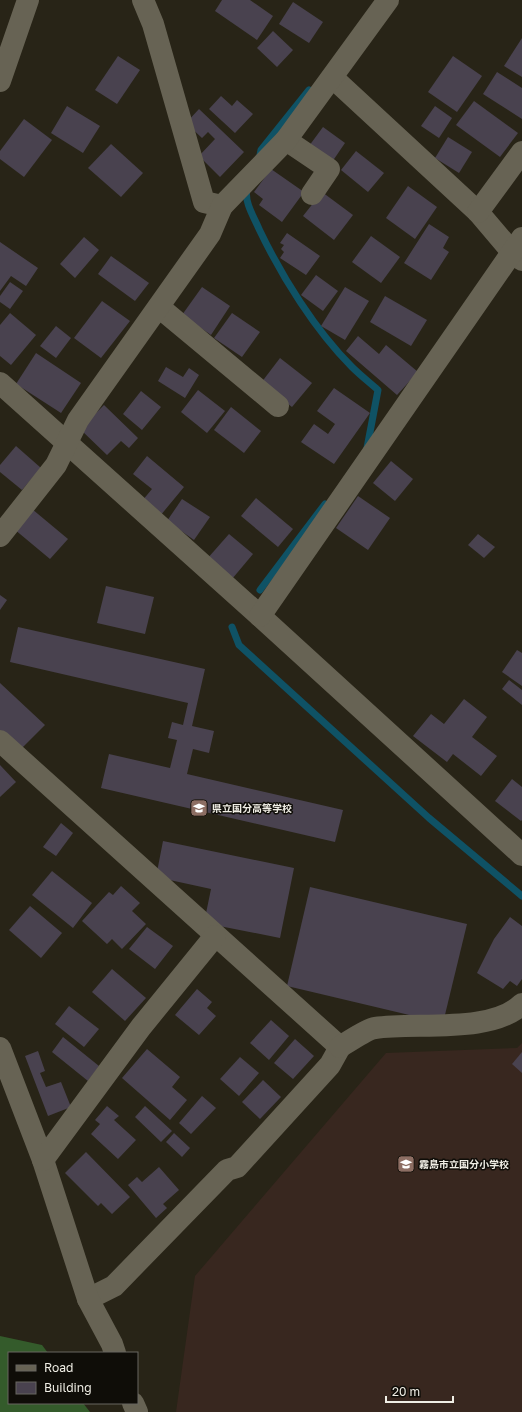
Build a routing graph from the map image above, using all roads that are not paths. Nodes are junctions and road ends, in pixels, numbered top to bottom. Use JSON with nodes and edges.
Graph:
{"nodes":[{"id":1,"x":28,"y":0,"type":"edge"},
{"id":2,"x":143,"y":0,"type":"edge"},
{"id":3,"x":388,"y":0,"type":"edge"},
{"id":4,"x":333,"y":78,"type":"junction"},
{"id":5,"x":0,"y":81,"type":"edge"},
{"id":6,"x":286,"y":140,"type":"junction"},
{"id":7,"x":522,"y":152,"type":"edge"},
{"id":8,"x":312,"y":194,"type":"dead end"},
{"id":9,"x":222,"y":206,"type":"junction"},
{"id":10,"x":478,"y":212,"type":"junction"},
{"id":11,"x":519,"y":250,"type":"edge"},
{"id":12,"x":159,"y":307,"type":"junction"},
{"id":13,"x":0,"y":383,"type":"edge"},
{"id":14,"x":278,"y":406,"type":"dead end"},
{"id":15,"x":67,"y":443,"type":"junction"},
{"id":16,"x":0,"y":536,"type":"edge"},
{"id":17,"x":260,"y":616,"type":"junction"},
{"id":18,"x":0,"y":741,"type":"edge"},
{"id":19,"x":522,"y":856,"type":"edge"},
{"id":20,"x":215,"y":936,"type":"junction"},
{"id":21,"x":522,"y":1004,"type":"edge"},
{"id":22,"x":340,"y":1047,"type":"junction"},
{"id":23,"x":0,"y":1048,"type":"edge"},
{"id":24,"x":43,"y":1160,"type":"junction"},
{"id":25,"x":88,"y":1299,"type":"junction"},
{"id":26,"x":115,"y":1352,"type":"edge"}],
"edges":[{"from":1,"to":5,"type":"street"},
{"from":2,"to":9,"type":"street"},
{"from":3,"to":4,"type":"street"},
{"from":4,"to":6,"type":"street"},
{"from":4,"to":10,"type":"street"},
{"from":6,"to":8,"type":"street"},
{"from":6,"to":9,"type":"street"},
{"from":7,"to":10,"type":"street"},
{"from":9,"to":12,"type":"street"},
{"from":10,"to":11,"type":"street"},
{"from":11,"to":17,"type":"street"},
{"from":12,"to":14,"type":"street"},
{"from":12,"to":15,"type":"street"},
{"from":13,"to":15,"type":"street"},
{"from":15,"to":16,"type":"street"},
{"from":15,"to":17,"type":"street"},
{"from":17,"to":19,"type":"street"},
{"from":18,"to":20,"type":"street"},
{"from":20,"to":22,"type":"street"},
{"from":20,"to":24,"type":"street"},
{"from":21,"to":22,"type":"street"},
{"from":22,"to":25,"type":"street"},
{"from":23,"to":24,"type":"street"},
{"from":24,"to":25,"type":"street"},
{"from":25,"to":26,"type":"street"}]}
